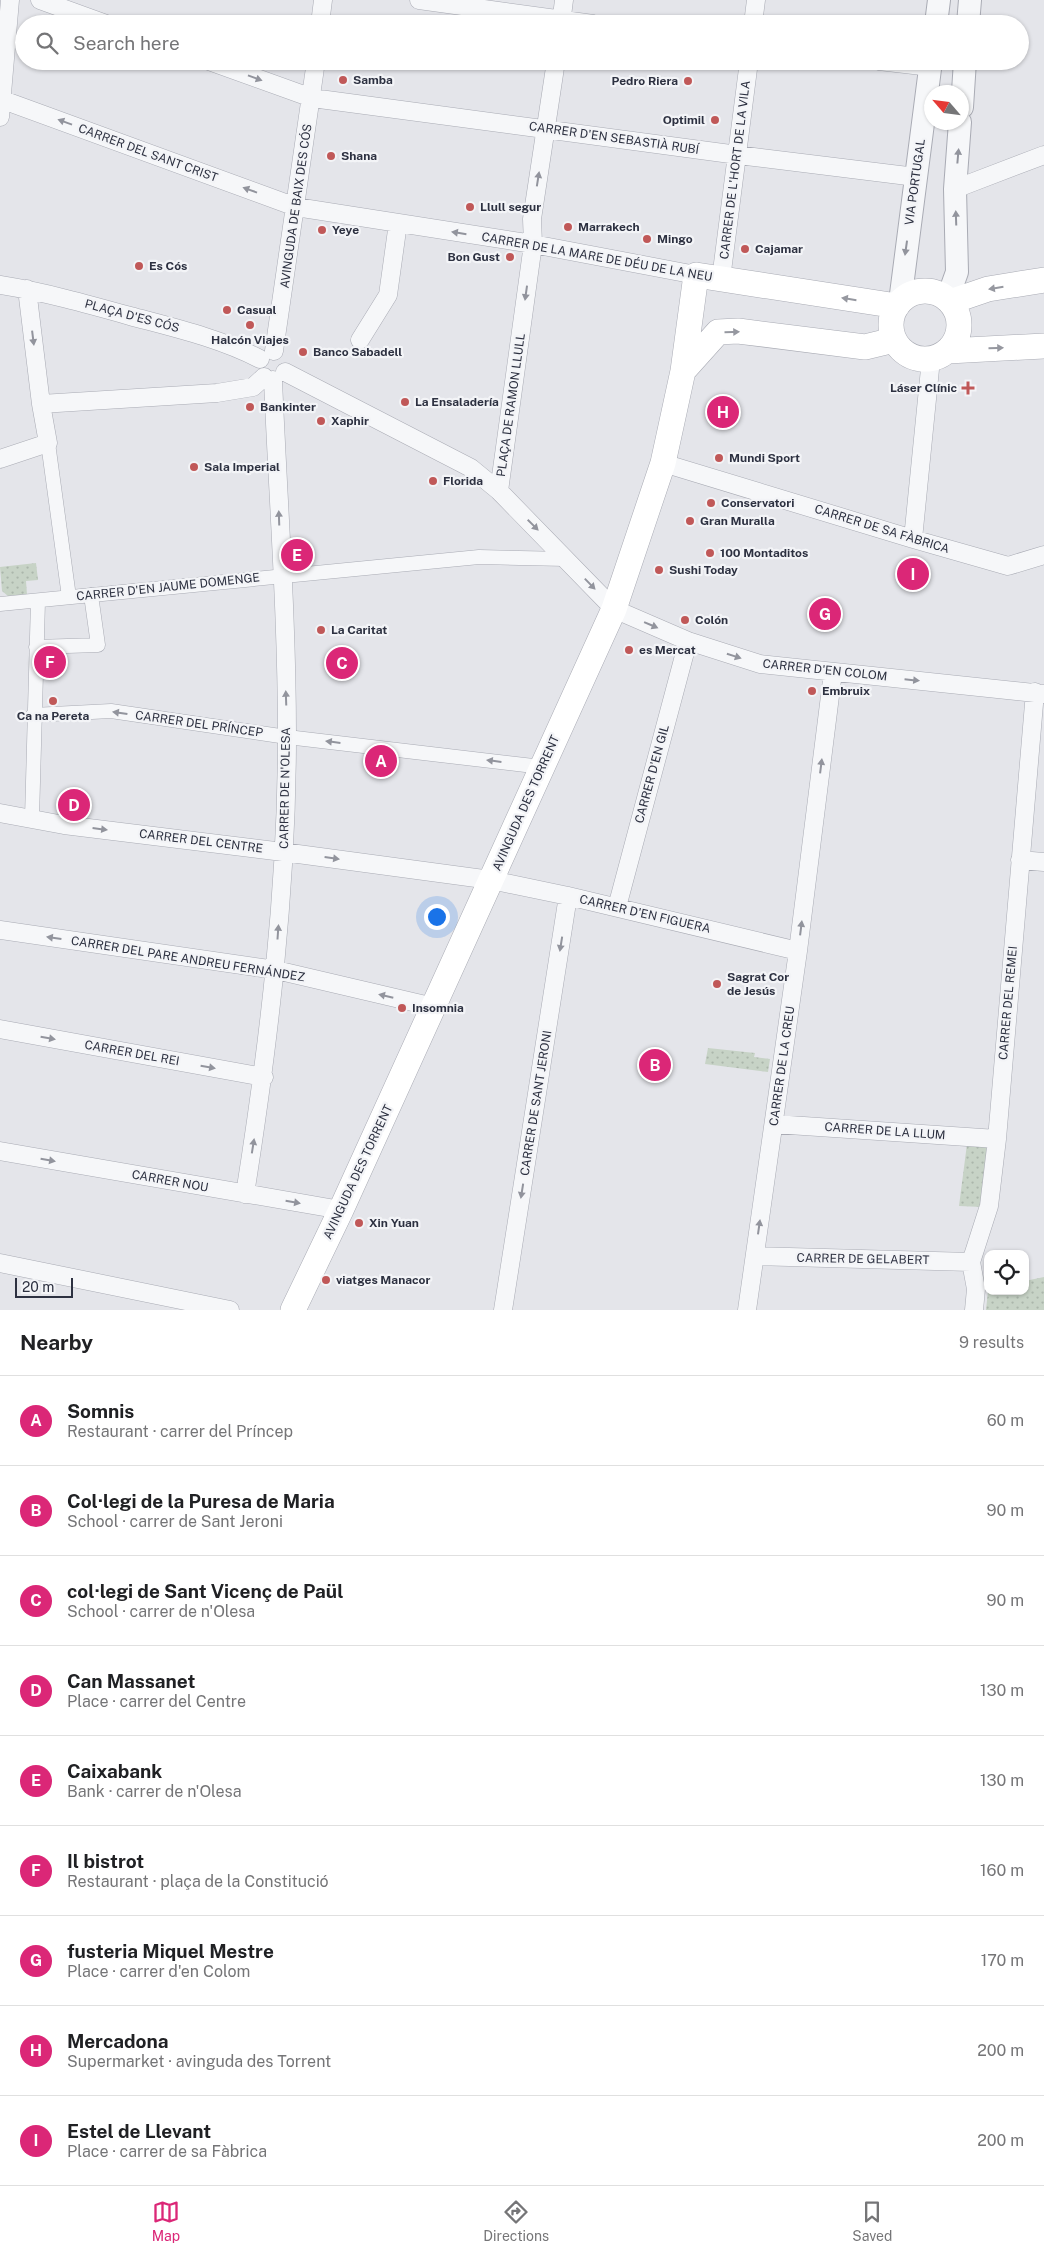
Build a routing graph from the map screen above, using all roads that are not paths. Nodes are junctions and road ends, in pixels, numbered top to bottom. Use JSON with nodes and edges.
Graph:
{"nodes":[{"id":1,"x":10,"y":0,"type":"edge"},
{"id":2,"x":40,"y":0,"type":"edge"},
{"id":3,"x":323,"y":0,"type":"edge"},
{"id":4,"x":419,"y":0,"type":"edge"},
{"id":5,"x":564,"y":0,"type":"edge"},
{"id":6,"x":756,"y":0,"type":"edge"},
{"id":7,"x":939,"y":0,"type":"edge"},
{"id":8,"x":970,"y":0,"type":"edge"},
{"id":9,"x":81,"y":15,"type":"edge"},
{"id":10,"x":321,"y":15,"type":"edge"},
{"id":11,"x":520,"y":15,"type":"edge"},
{"id":12,"x":562,"y":15,"type":"edge"},
{"id":13,"x":754,"y":15,"type":"edge"},
{"id":14,"x":937,"y":15,"type":"edge"},
{"id":15,"x":969,"y":15,"type":"edge"},
{"id":16,"x":234,"y":70,"type":"edge"},
{"id":17,"x":315,"y":70,"type":"edge"},
{"id":18,"x":555,"y":70,"type":"edge"},
{"id":19,"x":748,"y":70,"type":"edge"},
{"id":20,"x":930,"y":70,"type":"edge"},
{"id":21,"x":964,"y":70,"type":"edge"},
{"id":22,"x":963,"y":85,"type":"edge"},
{"id":23,"x":312,"y":98,"type":"junction"},
{"id":24,"x":1,"y":105,"type":"edge"},
{"id":25,"x":546,"y":128,"type":"junction"},
{"id":26,"x":959,"y":130,"type":"edge"},
{"id":27,"x":738,"y":155,"type":"junction"},
{"id":28,"x":1044,"y":155,"type":"edge"},
{"id":29,"x":916,"y":177,"type":"junction"},
{"id":30,"x":955,"y":189,"type":"junction"},
{"id":31,"x":296,"y":207,"type":"junction"},
{"id":32,"x":398,"y":224,"type":"junction"},
{"id":33,"x":533,"y":244,"type":"junction"},
{"id":34,"x":696,"y":275,"type":"junction"},
{"id":35,"x":721,"y":279,"type":"junction"},
{"id":36,"x":1044,"y":280,"type":"edge"},
{"id":37,"x":0,"y":285,"type":"edge"},
{"id":38,"x":27,"y":289,"type":"junction"},
{"id":39,"x":948,"y":301,"type":"junction"},
{"id":40,"x":899,"y":304,"type":"junction"},
{"id":41,"x":360,"y":340,"type":"dead end"},
{"id":42,"x":894,"y":340,"type":"junction"},
{"id":43,"x":1044,"y":346,"type":"edge"},
{"id":44,"x":940,"y":355,"type":"junction"},
{"id":45,"x":271,"y":368,"type":"junction"},
{"id":46,"x":683,"y":371,"type":"junction"},
{"id":47,"x":41,"y":404,"type":"junction"},
{"id":48,"x":48,"y":443,"type":"junction"},
{"id":49,"x":0,"y":459,"type":"edge"},
{"id":50,"x":664,"y":463,"type":"junction"},
{"id":51,"x":499,"y":491,"type":"junction"},
{"id":52,"x":913,"y":539,"type":"junction"},
{"id":53,"x":1044,"y":555,"type":"edge"},
{"id":54,"x":566,"y":559,"type":"junction"},
{"id":55,"x":283,"y":575,"type":"junction"},
{"id":56,"x":91,"y":595,"type":"junction"},
{"id":57,"x":68,"y":597,"type":"junction"},
{"id":58,"x":38,"y":601,"type":"junction"},
{"id":59,"x":0,"y":604,"type":"edge"},
{"id":60,"x":614,"y":609,"type":"junction"},
{"id":61,"x":688,"y":641,"type":"junction"},
{"id":62,"x":36,"y":648,"type":"junction"},
{"id":63,"x":833,"y":672,"type":"junction"},
{"id":64,"x":1039,"y":693,"type":"edge"},
{"id":65,"x":33,"y":715,"type":"junction"},
{"id":66,"x":287,"y":737,"type":"junction"},
{"id":67,"x":542,"y":767,"type":"junction"},
{"id":68,"x":0,"y":813,"type":"edge"},
{"id":69,"x":32,"y":818,"type":"junction"},
{"id":70,"x":284,"y":852,"type":"junction"},
{"id":71,"x":1020,"y":860,"type":"junction"},
{"id":72,"x":1044,"y":862,"type":"edge"},
{"id":73,"x":491,"y":880,"type":"junction"},
{"id":74,"x":568,"y":896,"type":"junction"},
{"id":75,"x":617,"y":907,"type":"junction"},
{"id":76,"x":0,"y":930,"type":"edge"},
{"id":77,"x":798,"y":951,"type":"junction"},
{"id":78,"x":276,"y":970,"type":"junction"},
{"id":79,"x":434,"y":1007,"type":"junction"},
{"id":80,"x":0,"y":1029,"type":"edge"},
{"id":81,"x":264,"y":1077,"type":"junction"},
{"id":82,"x":774,"y":1124,"type":"junction"},
{"id":83,"x":997,"y":1139,"type":"junction"},
{"id":84,"x":0,"y":1151,"type":"edge"},
{"id":85,"x":245,"y":1194,"type":"junction"},
{"id":86,"x":341,"y":1210,"type":"junction"},
{"id":87,"x":755,"y":1256,"type":"junction"},
{"id":88,"x":971,"y":1262,"type":"junction"},
{"id":89,"x":0,"y":1263,"type":"edge"},
{"id":90,"x":230,"y":1310,"type":"edge"},
{"id":91,"x":293,"y":1310,"type":"edge"},
{"id":92,"x":504,"y":1310,"type":"edge"},
{"id":93,"x":747,"y":1310,"type":"edge"},
{"id":94,"x":974,"y":1310,"type":"edge"}],
"edges":[{"from":1,"to":24,"type":"street"},
{"from":2,"to":9,"type":"street"},
{"from":3,"to":10,"type":"street"},
{"from":4,"to":11,"type":"street"},
{"from":5,"to":12,"type":"street"},
{"from":6,"to":13,"type":"street"},
{"from":7,"to":14,"type":"street"},
{"from":8,"to":15,"type":"street"},
{"from":16,"to":23,"type":"street","name":"CARRER D'EN SEBASTIÀ RUBÍ","one_way":true},
{"from":17,"to":23,"type":"street","name":"AVINGUDA DE BAIX DES CÓS"},
{"from":18,"to":25,"type":"street","name":"PLAÇA DE RAMON LLULL"},
{"from":19,"to":27,"type":"street","name":"CARRER DE L'HORT DE LA VILA"},
{"from":20,"to":29,"type":"street","name":"VIA PORTUGAL"},
{"from":21,"to":22,"type":"street"},
{"from":23,"to":25,"type":"street","name":"CARRER D'EN SEBASTIÀ RUBÍ"},
{"from":23,"to":31,"type":"street","name":"AVINGUDA DE BAIX DES CÓS"},
{"from":31,"to":24,"type":"street","name":"CARRER DEL SANT CRIST","one_way":true},
{"from":25,"to":27,"type":"street","name":"CARRER D'EN SEBASTIÀ RUBÍ"},
{"from":33,"to":25,"type":"street","name":"PLAÇA DE RAMON LLULL","one_way":true},
{"from":30,"to":26,"type":"street","one_way":true},
{"from":27,"to":29,"type":"street","name":"CARRER D'EN SEBASTIÀ RUBÍ"},
{"from":27,"to":35,"type":"street","name":"CARRER DE L'HORT DE LA VILA"},
{"from":28,"to":30,"type":"street"},
{"from":29,"to":40,"type":"street","name":"VIA PORTUGAL","one_way":true},
{"from":39,"to":30,"type":"street","one_way":true},
{"from":31,"to":32,"type":"street","name":"CARRER DE LA MARE DE DÉU DE LA NEU"},
{"from":31,"to":45,"type":"street","name":"AVINGUDA DE BAIX DES CÓS"},
{"from":33,"to":32,"type":"street","name":"CARRER DE LA MARE DE DÉU DE LA NEU","one_way":true},
{"from":32,"to":41,"type":"street"},
{"from":33,"to":34,"type":"street","name":"CARRER DE LA MARE DE DÉU DE LA NEU"},
{"from":33,"to":51,"type":"street","name":"PLAÇA DE RAMON LLULL","one_way":true},
{"from":34,"to":35,"type":"main road","name":"CARRER DE LA MARE DE DÉU DE LA NEU"},
{"from":34,"to":46,"type":"main road","name":"AVINGUDA DES TORRENT"},
{"from":40,"to":35,"type":"main road","name":"CARRER DE LA MARE DE DÉU DE LA NEU","one_way":true},
{"from":36,"to":39,"type":"main road","one_way":true},
{"from":37,"to":38,"type":"street","name":"PLAÇA D'ES CÓS"},
{"from":38,"to":45,"type":"street","name":"PLAÇA D'ES CÓS"},
{"from":38,"to":47,"type":"street","one_way":true},
{"from":39,"to":40,"type":"main road"},
{"from":39,"to":44,"type":"main road"},
{"from":40,"to":42,"type":"main road","name":"VIA PORTUGAL"},
{"from":42,"to":44,"type":"main road"},
{"from":46,"to":42,"type":"main road","one_way":true},
{"from":44,"to":43,"type":"main road","one_way":true},
{"from":44,"to":52,"type":"street"},
{"from":45,"to":47,"type":"street"},
{"from":45,"to":51,"type":"street","name":"PLAÇA D'ES CÓS"},
{"from":55,"to":45,"type":"street","name":"CARRER DE N'OLESA","one_way":true},
{"from":46,"to":50,"type":"main road","name":"AVINGUDA DES TORRENT"},
{"from":47,"to":48,"type":"street"},
{"from":48,"to":49,"type":"street"},
{"from":48,"to":57,"type":"street"},
{"from":50,"to":52,"type":"street","name":"CARRER DE SA FÀBRICA"},
{"from":50,"to":60,"type":"main road","name":"AVINGUDA DES TORRENT"},
{"from":51,"to":54,"type":"street","name":"PLAÇA DE RAMON LLULL","one_way":true},
{"from":52,"to":53,"type":"street","name":"CARRER DE SA FÀBRICA"},
{"from":54,"to":55,"type":"street","name":"CARRER D'EN JAUME DOMENGE"},
{"from":54,"to":60,"type":"street","name":"PLAÇA DE RAMON LLULL","one_way":true},
{"from":55,"to":56,"type":"street","name":"CARRER D'EN JAUME DOMENGE"},
{"from":66,"to":55,"type":"street","name":"CARRER DE N'OLESA","one_way":true},
{"from":56,"to":57,"type":"street","name":"CARRER D'EN JAUME DOMENGE"},
{"from":56,"to":62,"type":"street"},
{"from":57,"to":58,"type":"street","name":"CARRER D'EN JAUME DOMENGE"},
{"from":58,"to":59,"type":"street","name":"CARRER D'EN JAUME DOMENGE"},
{"from":58,"to":62,"type":"street"},
{"from":60,"to":61,"type":"street","name":"CARRER D'EN COLOM","one_way":true},
{"from":60,"to":67,"type":"main road","name":"AVINGUDA DES TORRENT"},
{"from":61,"to":63,"type":"street","name":"CARRER D'EN COLOM","one_way":true},
{"from":61,"to":75,"type":"street","name":"CARRER D'EN GIL"},
{"from":62,"to":65,"type":"street"},
{"from":63,"to":64,"type":"street","name":"CARRER D'EN COLOM","one_way":true},
{"from":77,"to":63,"type":"street","name":"CARRER DE LA CREU","one_way":true},
{"from":64,"to":71,"type":"street","name":"CARRER DEL REMEI"},
{"from":66,"to":65,"type":"street","name":"CARRER DEL PRÍNCEP","one_way":true},
{"from":65,"to":69,"type":"street"},
{"from":67,"to":66,"type":"street","name":"CARRER DEL PRÍNCEP","one_way":true},
{"from":66,"to":70,"type":"street","name":"CARRER DE N'OLESA"},
{"from":67,"to":73,"type":"main road","name":"AVINGUDA DES TORRENT"},
{"from":68,"to":69,"type":"street","name":"CARRER DEL CENTRE"},
{"from":69,"to":70,"type":"street","name":"CARRER DEL CENTRE","one_way":true},
{"from":70,"to":73,"type":"street","name":"CARRER DEL CENTRE","one_way":true},
{"from":78,"to":70,"type":"street","name":"CARRER DE N'OLESA","one_way":true},
{"from":71,"to":72,"type":"street"},
{"from":71,"to":83,"type":"street","name":"CARRER DEL REMEI"},
{"from":73,"to":74,"type":"street","name":"CARRER D'EN FIGUERA"},
{"from":73,"to":79,"type":"main road","name":"AVINGUDA DES TORRENT"},
{"from":74,"to":75,"type":"street","name":"CARRER D'EN FIGUERA"},
{"from":74,"to":92,"type":"street","name":"CARRER DE SANT JERONI","one_way":true},
{"from":75,"to":77,"type":"street","name":"CARRER D'EN FIGUERA"},
{"from":78,"to":76,"type":"street","name":"CARRER DEL PARE ANDREU FERNÁNDEZ","one_way":true},
{"from":77,"to":82,"type":"street","name":"CARRER DE LA CREU"},
{"from":79,"to":78,"type":"street","name":"CARRER DEL PARE ANDREU FERNÁNDEZ","one_way":true},
{"from":78,"to":81,"type":"street","name":"CARRER DE N'OLESA"},
{"from":79,"to":86,"type":"main road","name":"AVINGUDA DES TORRENT"},
{"from":80,"to":81,"type":"street","name":"CARRER DEL REI","one_way":true},
{"from":85,"to":81,"type":"street","name":"CARRER DE N'OLESA","one_way":true},
{"from":82,"to":83,"type":"street","name":"CARRER DE LA LLUM"},
{"from":87,"to":82,"type":"street","name":"CARRER DE LA CREU","one_way":true},
{"from":83,"to":88,"type":"street","name":"CARRER DEL REMEI"},
{"from":84,"to":85,"type":"street","name":"CARRER NOU","one_way":true},
{"from":85,"to":86,"type":"street","name":"CARRER NOU","one_way":true},
{"from":86,"to":91,"type":"main road","name":"AVINGUDA DES TORRENT"},
{"from":87,"to":88,"type":"street","name":"CARRER DE GELABERT"},
{"from":87,"to":93,"type":"street","name":"CARRER DE LA CREU"},
{"from":88,"to":94,"type":"street","name":"CARRER DEL REMEI"},
{"from":89,"to":90,"type":"street"}]}
